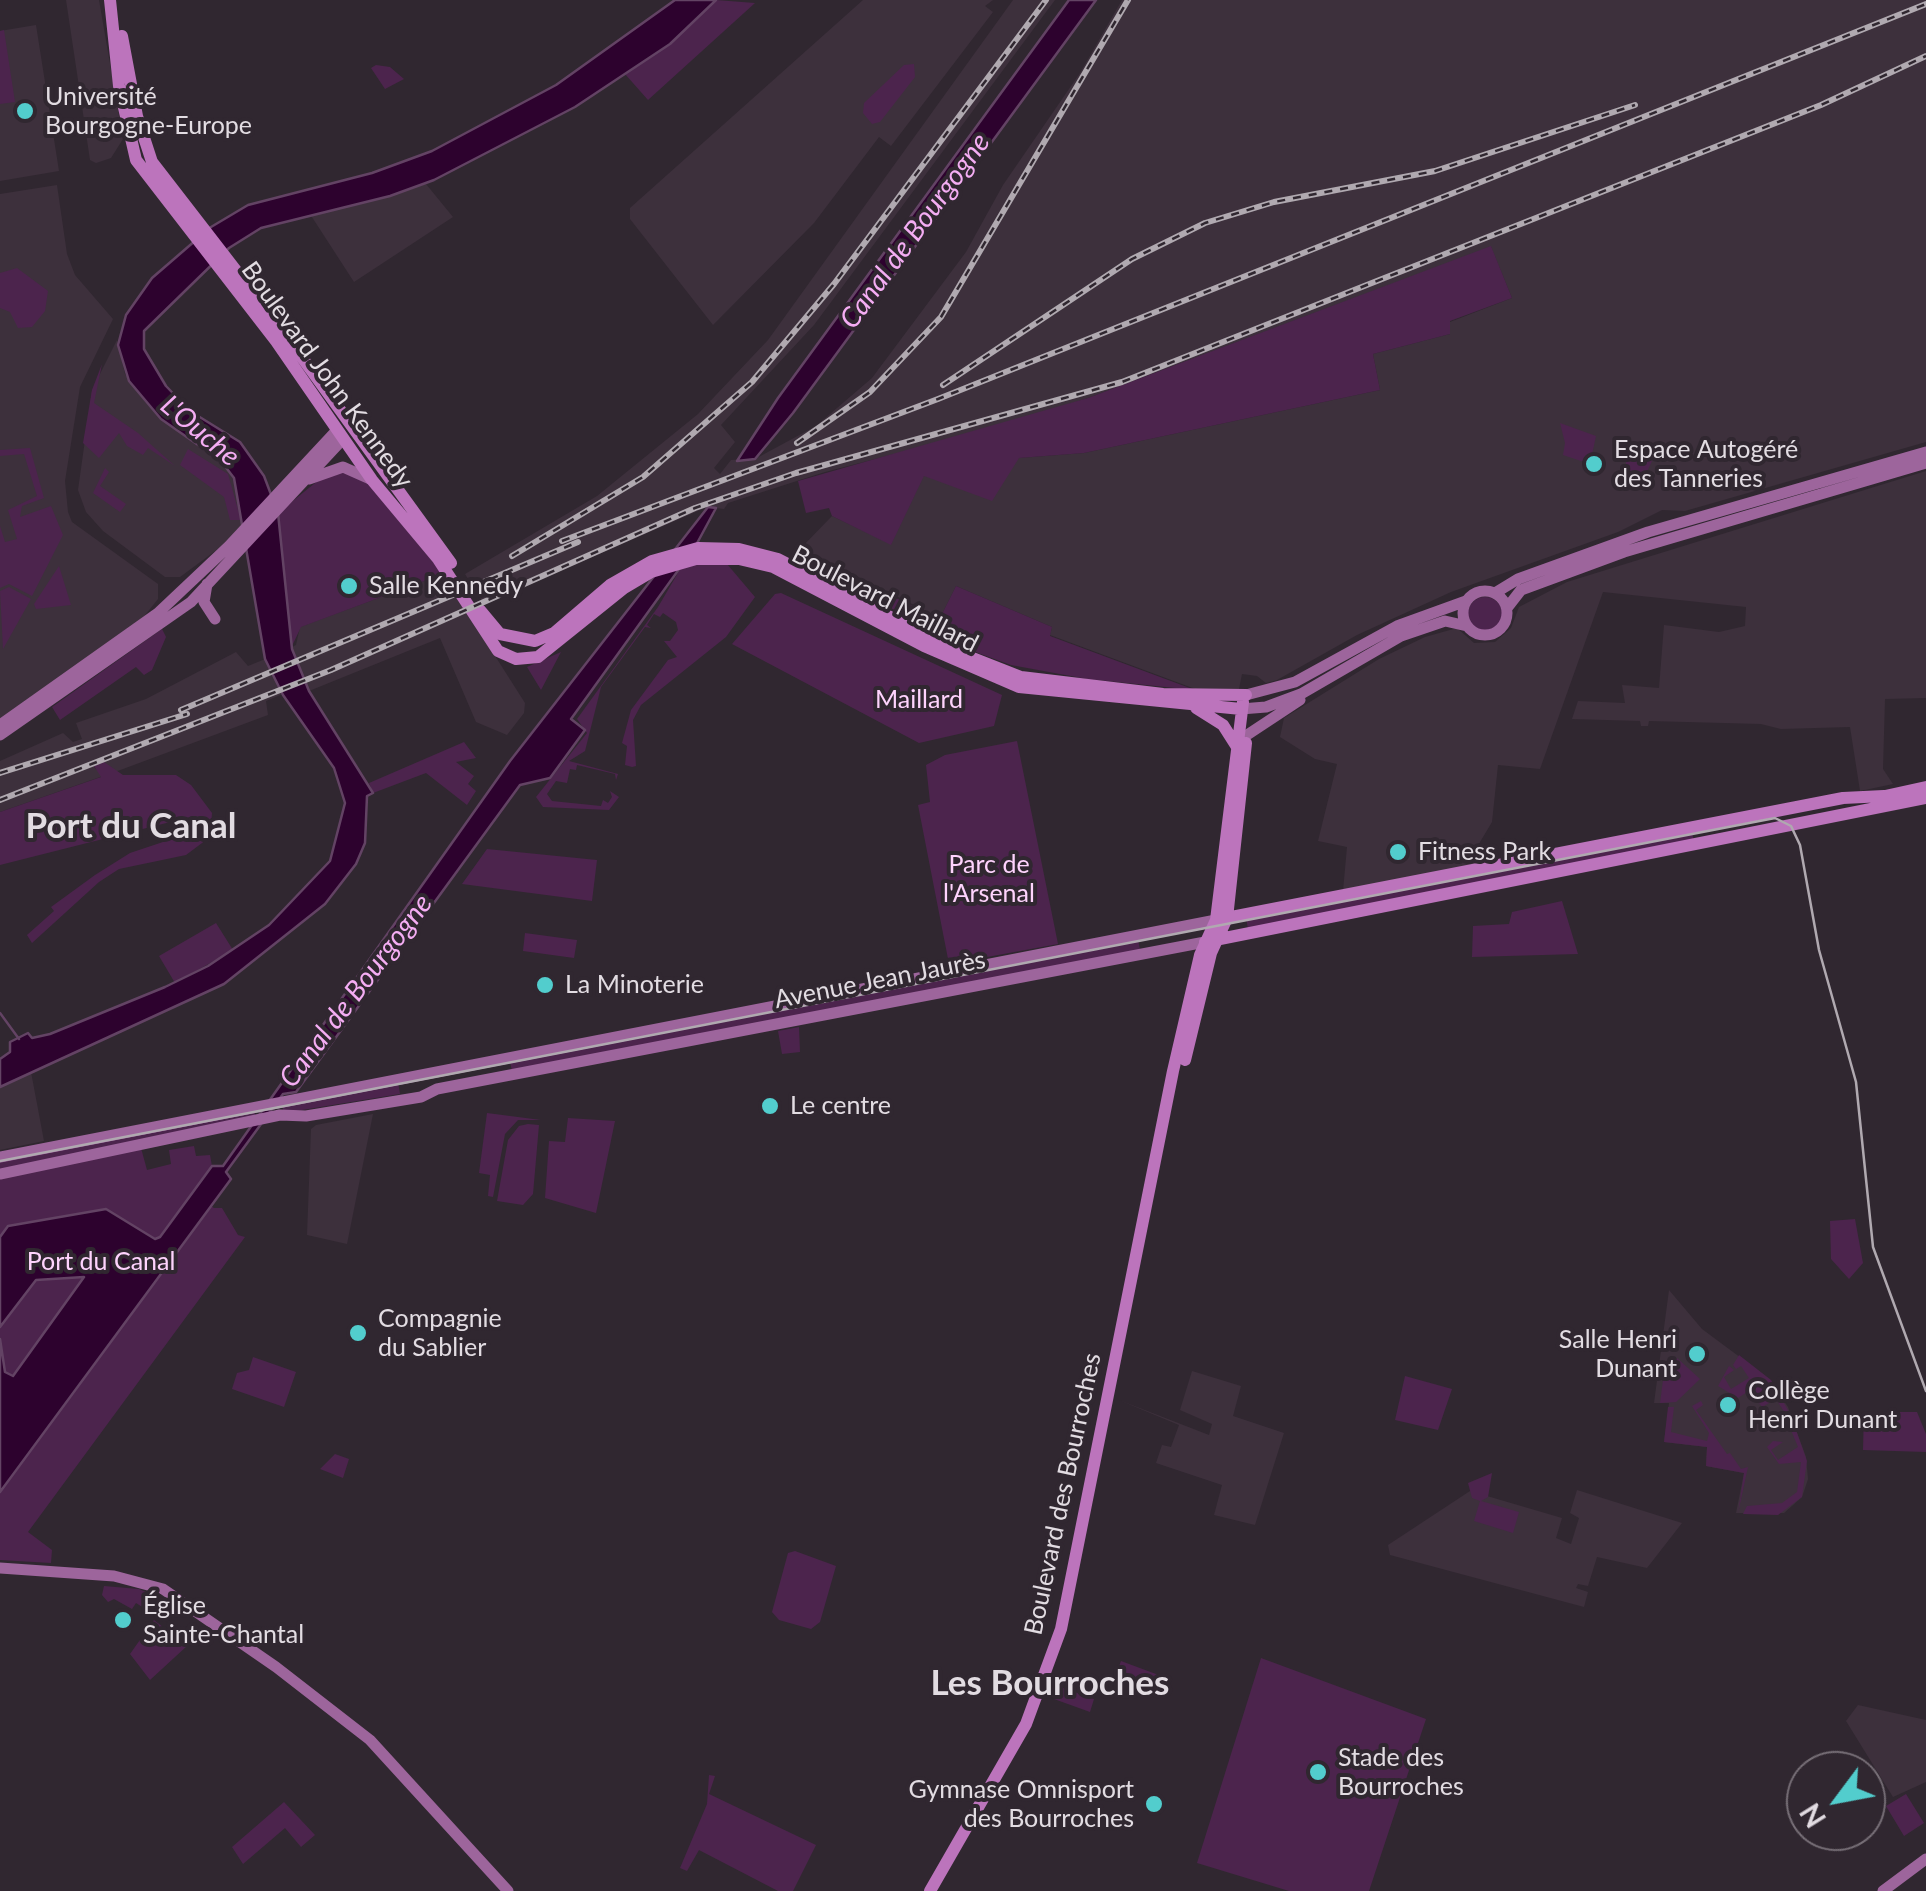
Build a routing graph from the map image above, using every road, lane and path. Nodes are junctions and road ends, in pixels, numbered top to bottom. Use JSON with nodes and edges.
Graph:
{"nodes":[{"id":1,"x":113,"y":0,"type":"edge"},
{"id":2,"x":142,"y":158,"type":"junction"},
{"id":3,"x":203,"y":234,"type":"junction"},
{"id":4,"x":220,"y":256,"type":"junction"},
{"id":5,"x":303,"y":378,"type":"junction"},
{"id":6,"x":349,"y":421,"type":"junction"},
{"id":7,"x":336,"y":436,"type":"junction"},
{"id":8,"x":1926,"y":452,"type":"edge"},
{"id":9,"x":1926,"y":463,"type":"edge"},
{"id":10,"x":372,"y":480,"type":"junction"},
{"id":11,"x":301,"y":484,"type":"junction"},
{"id":12,"x":395,"y":484,"type":"junction"},
{"id":13,"x":274,"y":504,"type":"junction"},
{"id":14,"x":246,"y":533,"type":"junction"},
{"id":15,"x":1624,"y":546,"type":"junction"},
{"id":16,"x":207,"y":584,"type":"junction"},
{"id":17,"x":1494,"y":592,"type":"junction"},
{"id":18,"x":178,"y":593,"type":"junction"},
{"id":19,"x":1466,"y":601,"type":"junction"},
{"id":20,"x":191,"y":602,"type":"junction"},
{"id":21,"x":1507,"y":608,"type":"junction"},
{"id":22,"x":480,"y":618,"type":"junction"},
{"id":23,"x":214,"y":619,"type":"dead end"},
{"id":24,"x":1467,"y":626,"type":"junction"},
{"id":25,"x":147,"y":632,"type":"junction"},
{"id":26,"x":1020,"y":682,"type":"junction"},
{"id":27,"x":1314,"y":687,"type":"junction"},
{"id":28,"x":1246,"y":704,"type":"junction"},
{"id":29,"x":1191,"y":705,"type":"junction"},
{"id":30,"x":0,"y":726,"type":"edge"},
{"id":31,"x":0,"y":735,"type":"edge"},
{"id":32,"x":1242,"y":741,"type":"junction"},
{"id":33,"x":1926,"y":787,"type":"edge"},
{"id":34,"x":1894,"y":797,"type":"junction"},
{"id":35,"x":1926,"y":798,"type":"edge"},
{"id":36,"x":1222,"y":919,"type":"junction"},
{"id":37,"x":1211,"y":940,"type":"junction"},
{"id":38,"x":420,"y":1074,"type":"junction"},
{"id":39,"x":421,"y":1097,"type":"junction"},
{"id":40,"x":0,"y":1156,"type":"edge"},
{"id":41,"x":0,"y":1174,"type":"edge"},
{"id":42,"x":0,"y":1568,"type":"edge"},
{"id":43,"x":1926,"y":1858,"type":"edge"},
{"id":44,"x":508,"y":1891,"type":"edge"},
{"id":45,"x":930,"y":1891,"type":"edge"},
{"id":46,"x":1883,"y":1891,"type":"edge"}],
"edges":[{"from":1,"to":2,"type":"main road"},
{"from":1,"to":2,"type":"main road"},
{"from":2,"to":3,"type":"main road","name":"Boulevard John Kennedy"},
{"from":2,"to":3,"type":"main road","name":"Boulevard John Kennedy"},
{"from":3,"to":4,"type":"main road","name":"Boulevard John Kennedy"},
{"from":4,"to":5,"type":"main road","name":"Boulevard John Kennedy"},
{"from":4,"to":6,"type":"main road","name":"Boulevard John Kennedy"},
{"from":5,"to":6,"type":"main road"},
{"from":5,"to":7,"type":"main road","name":"Boulevard John Kennedy"},
{"from":6,"to":7,"type":"main road"},
{"from":6,"to":12,"type":"main road","name":"Boulevard John Kennedy"},
{"from":7,"to":10,"type":"main road","name":"Boulevard John Kennedy"},
{"from":7,"to":11,"type":"main road"},
{"from":7,"to":12,"type":"main road"},
{"from":7,"to":13,"type":"main road"},
{"from":8,"to":15,"type":"main road"},
{"from":9,"to":15,"type":"main road"},
{"from":10,"to":11,"type":"main road"},
{"from":10,"to":22,"type":"main road","name":"Boulevard John Kennedy"},
{"from":11,"to":13,"type":"main road"},
{"from":12,"to":22,"type":"main road","name":"Boulevard John Kennedy"},
{"from":13,"to":14,"type":"main road"},
{"from":14,"to":16,"type":"main road"},
{"from":14,"to":18,"type":"main road"},
{"from":15,"to":17,"type":"main road"},
{"from":15,"to":21,"type":"main road"},
{"from":16,"to":20,"type":"main road"},
{"from":16,"to":23,"type":"main road"},
{"from":17,"to":19,"type":"main road"},
{"from":17,"to":21,"type":"main road"},
{"from":18,"to":20,"type":"main road"},
{"from":18,"to":25,"type":"main road"},
{"from":18,"to":30,"type":"main road"},
{"from":19,"to":24,"type":"main road"},
{"from":19,"to":28,"type":"main road"},
{"from":20,"to":25,"type":"main road"},
{"from":21,"to":24,"type":"main road"},
{"from":22,"to":26,"type":"main road","name":"Boulevard Maillard"},
{"from":24,"to":27,"type":"main road"},
{"from":25,"to":31,"type":"main road"},
{"from":26,"to":28,"type":"main road","name":"Boulevard Maillard"},
{"from":26,"to":29,"type":"main road","name":"Boulevard Maillard"},
{"from":27,"to":28,"type":"main road"},
{"from":27,"to":32,"type":"main road"},
{"from":28,"to":29,"type":"main road","name":"Boulevard Maillard"},
{"from":28,"to":32,"type":"main road"},
{"from":29,"to":32,"type":"main road"},
{"from":32,"to":36,"type":"main road"},
{"from":33,"to":34,"type":"main road"},
{"from":34,"to":35,"type":"main road"},
{"from":34,"to":36,"type":"main road","name":"Avenue Jean Jaurès"},
{"from":34,"to":37,"type":"main road","name":"Avenue Jean Jaurès"},
{"from":36,"to":37,"type":"main road","name":"Boulevard des Bourroches"},
{"from":36,"to":38,"type":"main road","name":"Avenue Jean Jaurès"},
{"from":37,"to":39,"type":"main road","name":"Avenue Jean Jaurès"},
{"from":37,"to":45,"type":"main road","name":"Boulevard des Bourroches"},
{"from":38,"to":39,"type":"main road"},
{"from":38,"to":40,"type":"main road","name":"Avenue Jean Jaurès"},
{"from":39,"to":41,"type":"main road","name":"Avenue Jean Jaurès"},
{"from":42,"to":44,"type":"main road"},
{"from":43,"to":46,"type":"main road"}]}
